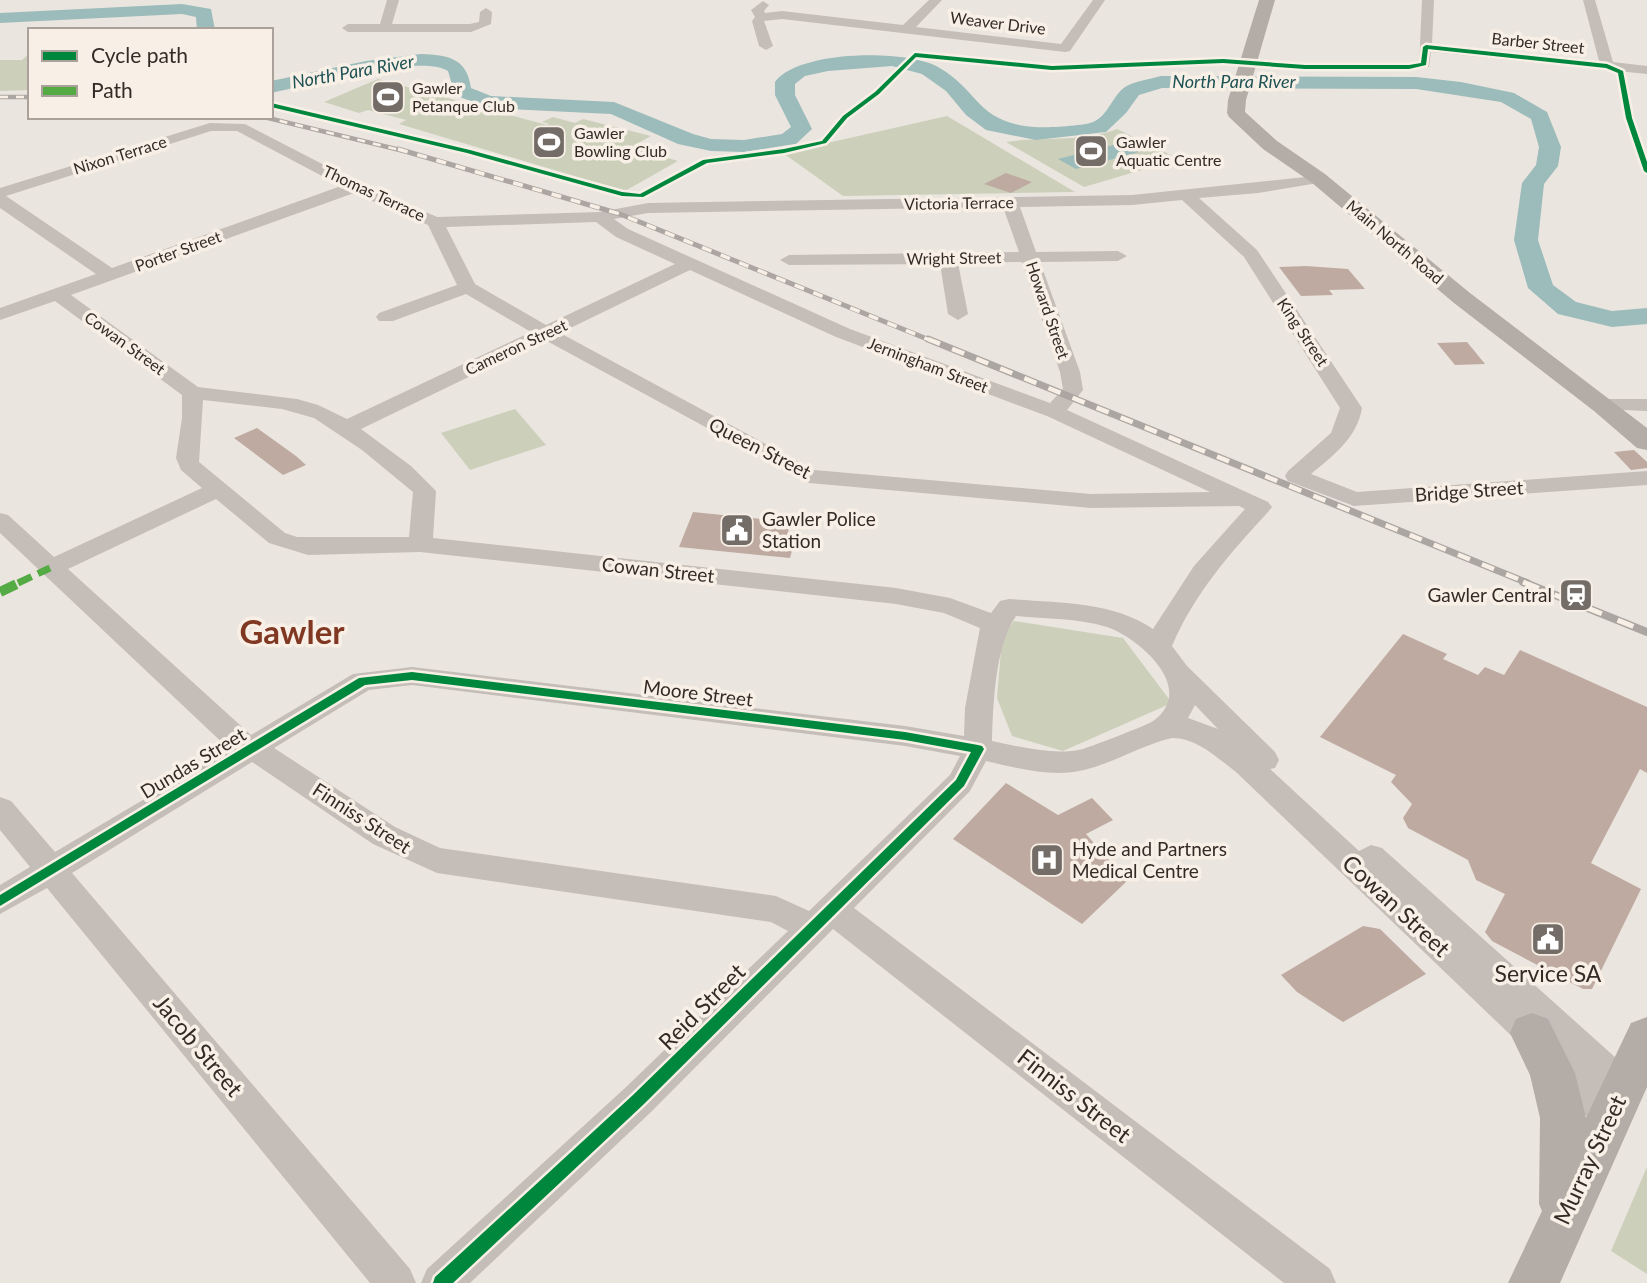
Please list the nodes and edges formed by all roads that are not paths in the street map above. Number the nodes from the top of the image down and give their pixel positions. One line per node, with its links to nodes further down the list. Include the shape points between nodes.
1 (393, 0): 10 (street)
2 (770, 0): 9 (street, via 757,10)
3 (936, 0): 12 (street)
4 (1099, 0): 12 (street, Weaver Drive, via 1065,48)
5 (1267, 0): 19 (main road, Main North Road, via 1236,113 1249,128)
6 (1428, 0): 14 (street)
7 (1589, 0): 16 (street)
8 (486, 12): 10 (street, via 485,24 471,28)
9 (761, 17): 12 (street, Weaver Drive, via 782,15); 13 (street, via 758,21)
10 (386, 27): 11 (street)
11 (348, 28)
12 (906, 30)
13 (766, 46)
14 (1426, 47): 15 (street); 16 (street, Barber Street)
15 (1424, 64)
16 (1606, 66): 17 (street, Barber Street)
17 (1647, 71)
18 (240, 127): 20 (street, Thomas Terrace); 21 (street, Nixon Terrace, via 210,127)
19 (1318, 178): 22 (street, Victoria Terrace); 40 (main road, Main North Road, via 1462,298)
20 (355, 187): 26 (street, Thomas Terrace); 32 (street, Porter Street)
21 (0, 193)
22 (1187, 196): 24 (street, Victoria Terrace); 45 (street, King Street, via 1251,254 1351,408 1344,431)
23 (0, 200): 32 (street)
24 (1010, 202): 25 (street, Victoria Terrace, via 648,208); 29 (street, Howard Street)
25 (600, 217): 26 (street, Thomas Terrace); 31 (street, Jerningham Street, via 622,233)
26 (435, 222): 33 (street)
27 (1118, 256): 29 (street, Wright Street)
28 (948, 258): 29 (street, Wright Street); 30 (street, Wright Street); 36 (street)
29 (1031, 258): 42 (street, Howard Street, via 1073,390)
30 (789, 260)
31 (689, 264): 38 (street, Cameron Street); 42 (street, Jerningham Street, via 843,333)
32 (110, 275): 34 (street, Porter Street)
33 (467, 287): 37 (street); 38 (street, Queen Street)
34 (58, 294): 35 (street, Porter Street); 39 (street, Cowan Street)
35 (1, 313)
36 (958, 314)
37 (386, 317)
38 (545, 333): 43 (street, Cameron Street); 48 (street, Queen Street, via 808,476 1091,501)
39 (192, 393): 43 (street, via 310,409); 47 (street, Cowan Street, via 187,458 189,465)
40 (1603, 405): 41 (street); 44 (main road, Main North Road)
41 (1647, 405)
42 (1054, 412): 48 (street, Jerningham Street)
43 (343, 429): 50 (street, via 425,491)
44 (1647, 442)
45 (1296, 475): 46 (street, Bridge Street, via 1354,499)
46 (1647, 478)
47 (218, 489): 50 (street, Cowan Street, via 277,538 292,544); 51 (street)
48 (1252, 503): 53 (street, via 1168,623)
49 (0, 520): 51 (street, Finniss Street)
50 (420, 544): 52 (street, Cowan Street, via 896,596)
51 (50, 568): 59 (street, Finniss Street, via 235,739)
52 (1002, 616): 53 (street, via 1115,618); 56 (street)
53 (1159, 646): 54 (street)
54 (1178, 672): 57 (street, via 1183,704); 67 (street, Cowan Street)
55 (412, 676): 58 (street, Moore Street); 59 (street, Dundas Street, via 363,681)
56 (979, 708): 58 (street, Moore Street, via 966,732 941,738); 60 (street)
57 (1164, 727): 61 (street, via 1090,758 1051,761); 67 (street, Cowan Street, via 1186,727 1205,734 1245,764)
58 (905, 736): 60 (street, Moore Street)
59 (252, 748): 64 (street, Dundas Street); 66 (street, Finniss Street, via 405,849 438,860)
60 (978, 749): 61 (street); 62 (street, Reid Street)
61 (1022, 757): 62 (street, Reid Street)
62 (960, 783): 66 (street, Reid Street)
63 (0, 809): 64 (street, Jacob Street)
64 (51, 870): 65 (street, Dundas Street); 71 (street, Jacob Street)
65 (0, 901)
66 (822, 919): 72 (street, Reid Street, via 638,1100); 73 (street, Finniss Street)
67 (1553, 1039): 68 (street, via 1620,1053); 69 (street, Cowan Street); 70 (main road, via 1552,1073 1563,1118)
68 (1646, 1040): 69 (main road, Murray Street)
69 (1616, 1102): 70 (main road, Murray Street)
70 (1563, 1216): 74 (main road, Murray Street)
71 (396, 1283)
72 (441, 1283)
73 (1316, 1283)
74 (1534, 1283)

